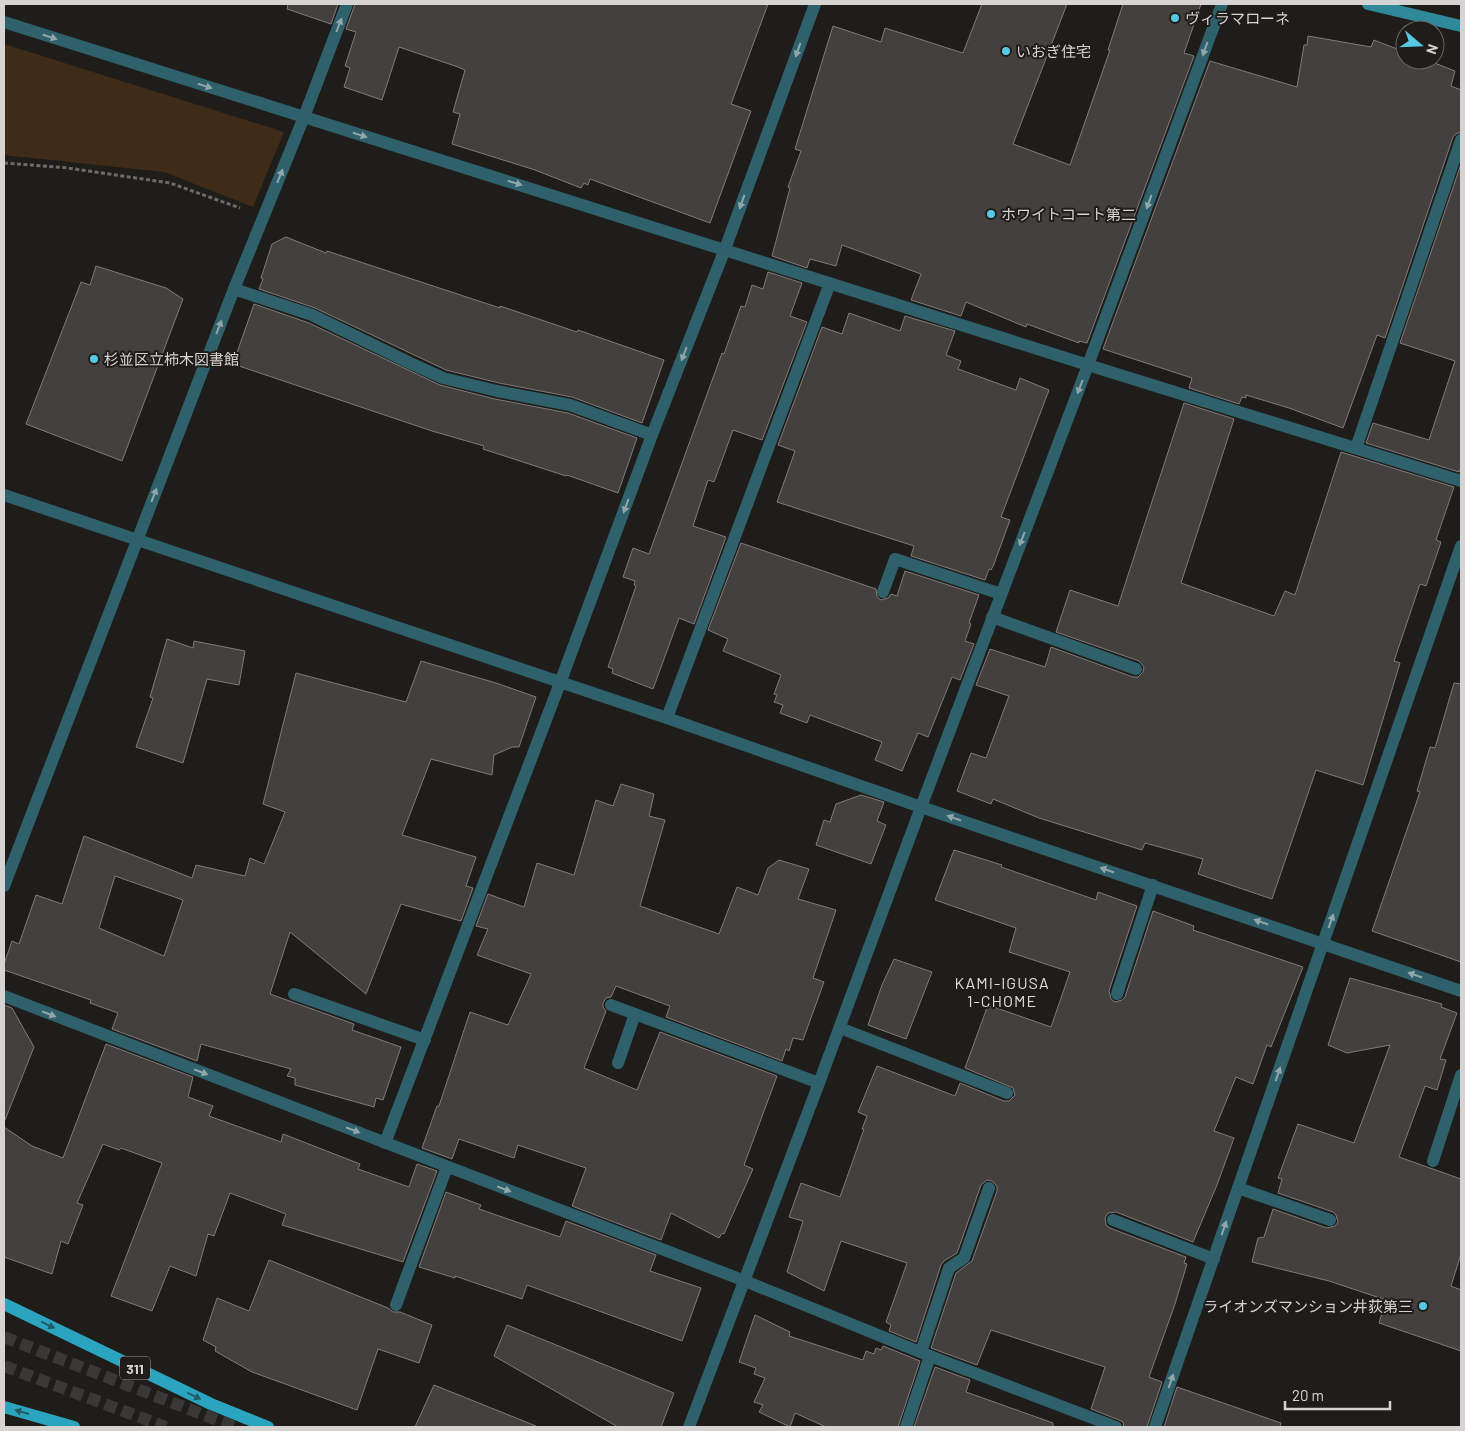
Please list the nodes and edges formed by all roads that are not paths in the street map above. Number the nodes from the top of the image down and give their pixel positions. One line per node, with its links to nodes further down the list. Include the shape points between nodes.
1 (347, 4): 7 (street, one-way to 1)
2 (815, 4): 9 (street, one-way to 9)
3 (1222, 4): 12 (street, one-way to 12)
4 (1368, 4): 6 (street)
5 (4, 22): 7 (street, one-way to 7)
6 (1461, 26)
7 (304, 117): 9 (street, one-way to 9); 11 (street, one-way to 7)
8 (1461, 140): 14 (street)
9 (725, 249): 10 (street); 13 (street, one-way to 13)
10 (830, 283): 12 (street); 24 (street)
11 (234, 289): 13 (street, via 312,315 443,378 496,392 570,405); 17 (street, one-way to 11)
12 (1088, 365): 14 (street); 20 (street, one-way to 20)
13 (652, 435): 23 (street, one-way to 23)
14 (1356, 448): 15 (street)
15 (1461, 480)
16 (4, 495): 17 (street)
17 (136, 540): 23 (street); 27 (street)
18 (1461, 546): 28 (street, one-way to 18)
19 (883, 592): 20 (street, via 895,559)
20 (1002, 594): 21 (street)
21 (992, 617): 22 (street); 25 (street)
22 (1136, 669)
23 (560, 683): 24 (street); 36 (street)
24 (666, 718): 25 (street)
25 (921, 807): 26 (street, one-way to 25); 35 (street)
26 (1153, 885): 28 (street, one-way to 26); 31 (street)
27 (4, 886)
28 (1324, 943): 29 (street, one-way to 28); 45 (street, one-way to 28)
29 (1461, 991)
30 (294, 994): 36 (street)
31 (1117, 994)
32 (4, 996): 41 (street, one-way to 41)
33 (611, 1005): 34 (street)
34 (635, 1014): 37 (street); 39 (street)
35 (840, 1028): 39 (street); 40 (street)
36 (424, 1040): 41 (street)
37 (618, 1063)
38 (1461, 1075): 42 (street)
39 (820, 1083): 49 (street)
40 (1007, 1093)
41 (385, 1143): 43 (street)
42 (1433, 1161)
43 (447, 1167): 49 (street, one-way to 49); 51 (street)
44 (989, 1188): 52 (street, via 964,1258 950,1268)
45 (1238, 1188): 47 (street); 48 (street, one-way to 45)
46 (1113, 1220): 48 (street)
47 (1330, 1220)
48 (1214, 1259): 59 (street, one-way to 48)
49 (744, 1281): 52 (street); 56 (street)
50 (4, 1304): 55 (main road, 311, one-way to 55, via 211,1404)
51 (396, 1304)
52 (926, 1354): 57 (street); 58 (street)
53 (4, 1407): 54 (main road, one-way to 53)
54 (74, 1427)
55 (268, 1427)
56 (689, 1427)
57 (906, 1427)
58 (1116, 1427)
59 (1154, 1427)

